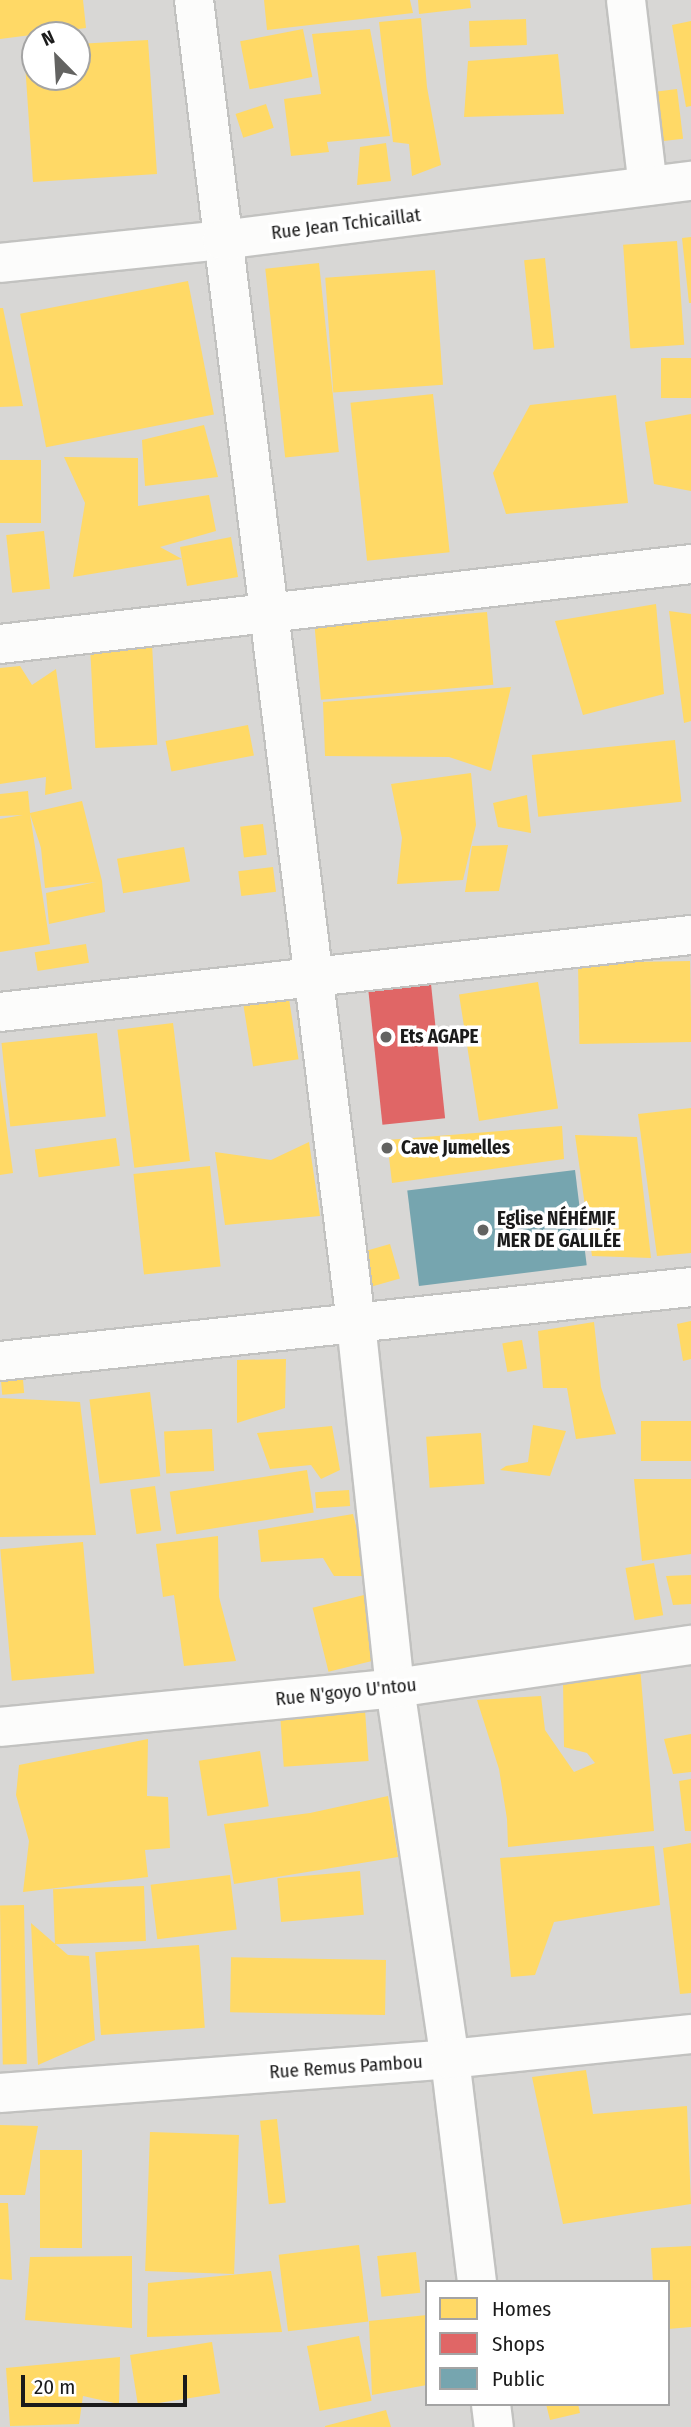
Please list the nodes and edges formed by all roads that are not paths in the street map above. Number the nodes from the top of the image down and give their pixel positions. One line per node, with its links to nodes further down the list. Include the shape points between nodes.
1 (194, 0): 5 (street)
2 (625, 0): 4 (street)
3 (691, 181): 4 (street, Rue Jean Tchicaillat)
4 (648, 186): 5 (street, Rue Jean Tchicaillat)
5 (222, 240): 6 (street, Rue Jean Tchicaillat); 8 (street)
6 (0, 263)
7 (691, 564): 8 (street)
8 (269, 611): 9 (street); 11 (street)
9 (0, 644)
10 (691, 935): 11 (street)
11 (313, 978): 12 (street); 14 (street)
12 (0, 1012)
13 (691, 1287): 14 (street)
14 (356, 1323): 15 (street); 17 (street)
15 (0, 1361)
16 (691, 1645): 17 (street, Rue N'goyo U'ntou)
17 (396, 1688): 18 (street, Rue N'goyo U'ntou); 20 (street)
18 (0, 1727)
19 (691, 2034): 20 (street, Rue Remus Pambou)
20 (450, 2059): 21 (street, Rue Remus Pambou); 22 (street)
21 (0, 2093)
22 (477, 2280)
23 (491, 2406): 24 (street)
24 (494, 2427)

